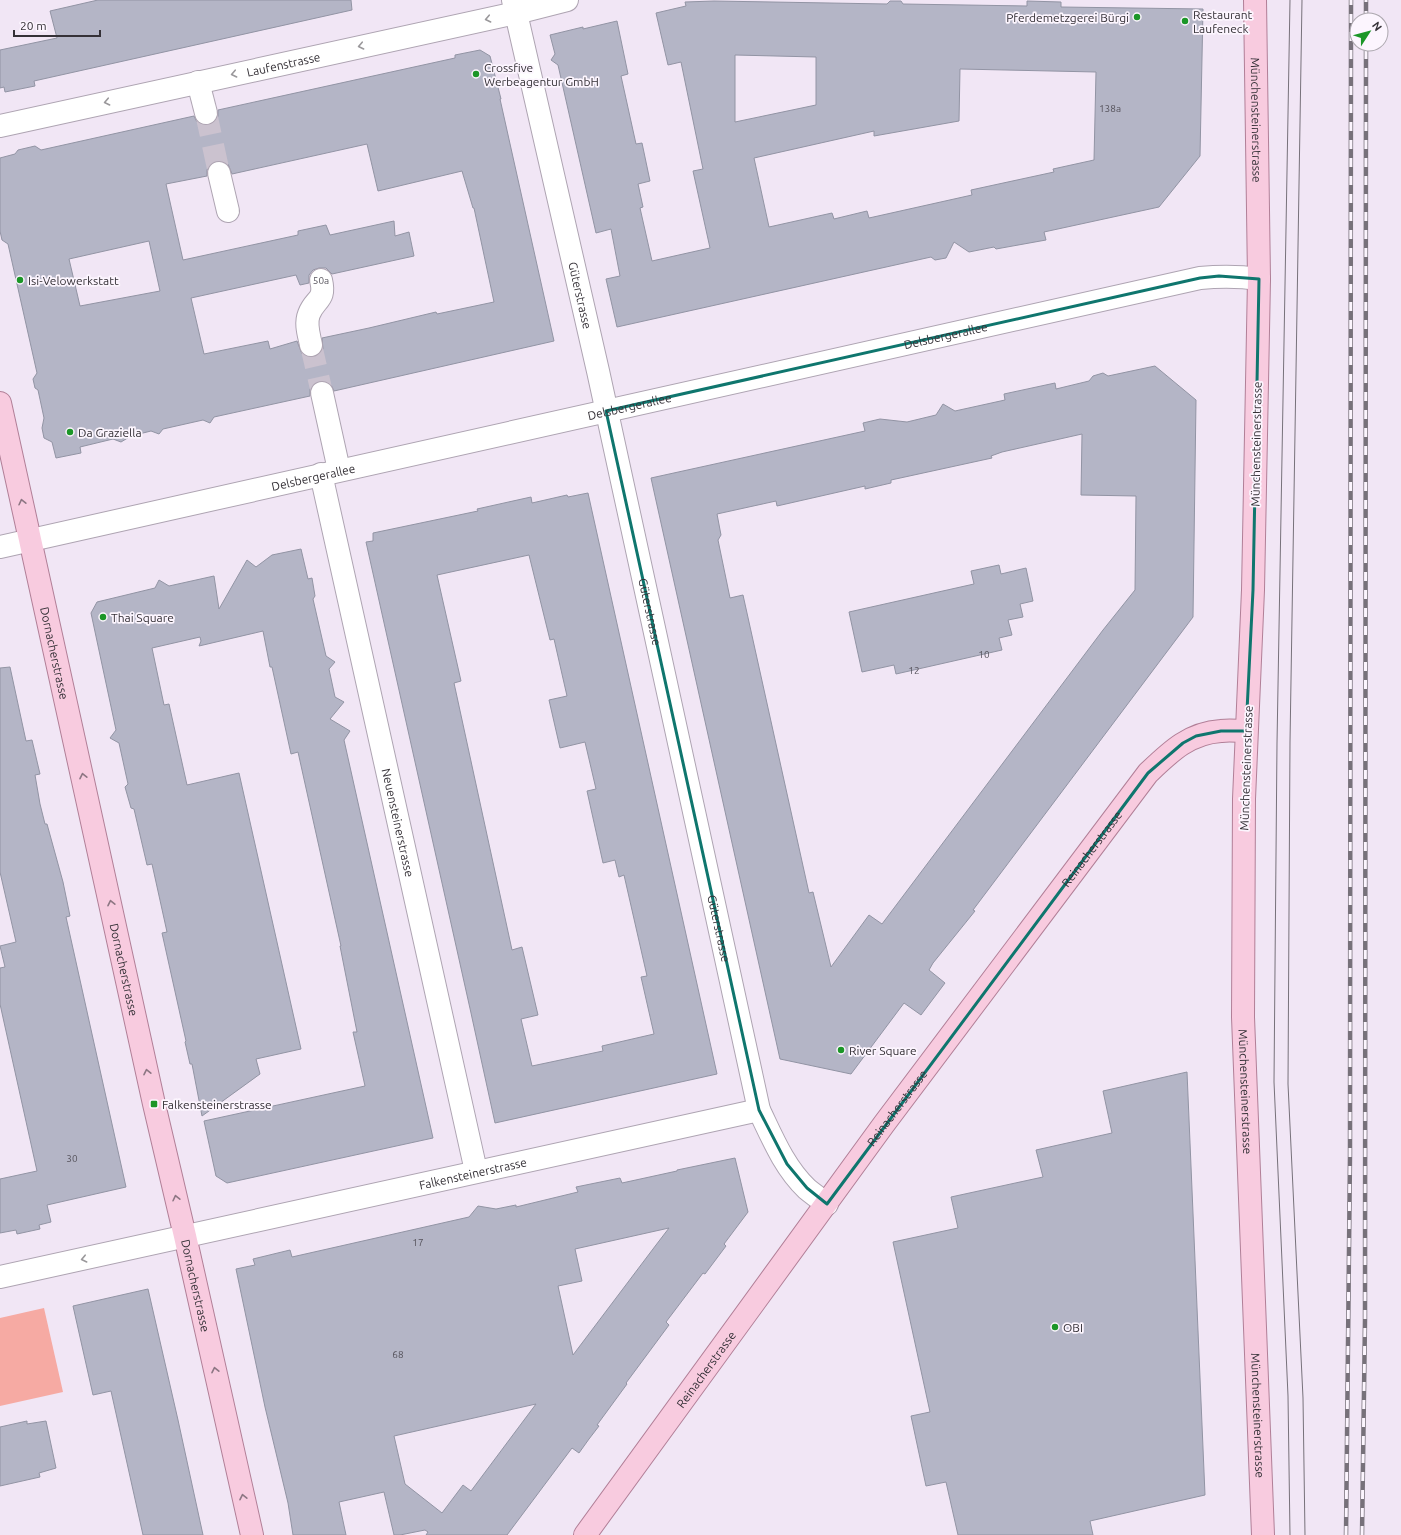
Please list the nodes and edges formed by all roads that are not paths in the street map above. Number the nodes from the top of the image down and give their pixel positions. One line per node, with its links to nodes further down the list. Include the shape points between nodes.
1 (567, 0): 3 (street, Laufenstrasse)
2 (1256, 0): 9 (main road, Münchensteinerstrasse)
3 (514, 6): 4 (street, Laufenstrasse, one-way to 4); 14 (street, Güterstrasse)
4 (198, 82): 5 (street); 6 (street, Laufenstrasse, one-way to 6)
5 (206, 113)
6 (0, 126)
7 (219, 173): 8 (street)
8 (228, 211)
9 (1259, 279): 14 (street, Delsbergerallee, via 1239,276 1200,278); 18 (main road, Münchensteinerstrasse, via 1253,590)
10 (321, 280): 11 (street, via 322,295 309,314 307,325)
11 (312, 345)
12 (322, 393): 15 (street, Neuensteinerstrasse)
13 (0, 403): 16 (main road, Dornacherstrasse, one-way to 13)
14 (606, 411): 15 (street, Delsbergerallee); 19 (street, Güterstrasse)
15 (330, 472): 16 (street, Delsbergerallee); 20 (street, Neuensteinerstrasse)
16 (31, 540): 17 (street, Delsbergerallee); 22 (main road, Dornacherstrasse, one-way to 16)
17 (0, 547)
18 (1246, 731): 21 (main road, Reinacherstrasse, via 1221,730 1196,736 1182,743 1148,773 884,1124); 26 (main road, Münchensteinerstrasse, via 1242,1017)
19 (759, 1110): 20 (street, Falkensteinerstrasse); 21 (street, Güterstrasse, via 787,1164 807,1188)
20 (476, 1171): 22 (street, Falkensteinerstrasse)
21 (827, 1204): 25 (main road, Reinacherstrasse)
22 (185, 1236): 23 (street, Falkensteinerstrasse, one-way to 23); 24 (main road, Dornacherstrasse, one-way to 22)
23 (0, 1277)
24 (252, 1535)
25 (584, 1535)
26 (1263, 1535)

